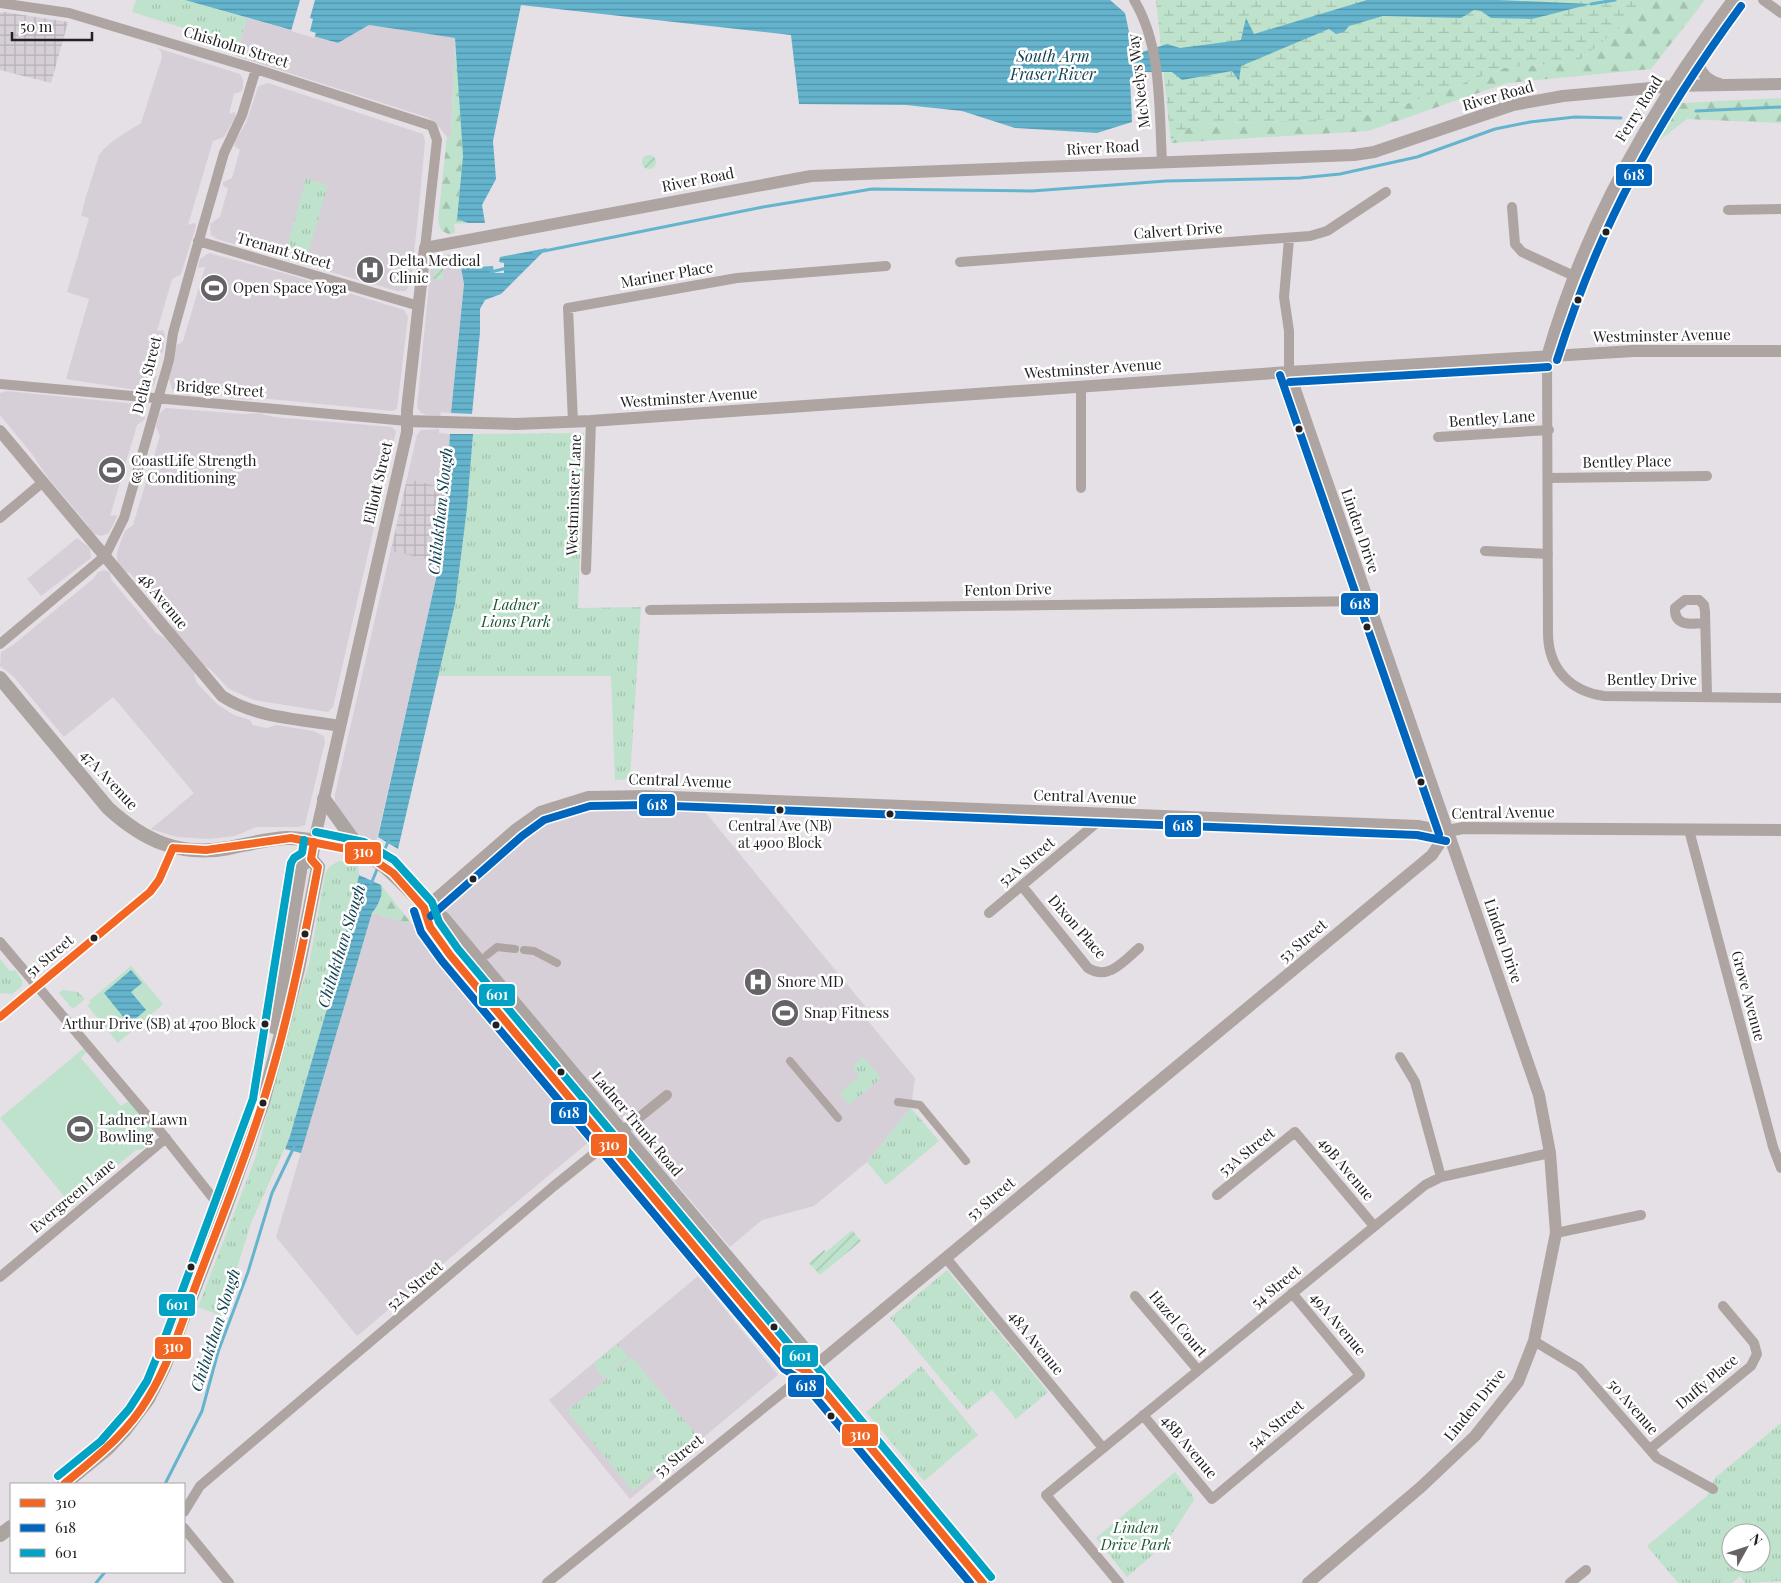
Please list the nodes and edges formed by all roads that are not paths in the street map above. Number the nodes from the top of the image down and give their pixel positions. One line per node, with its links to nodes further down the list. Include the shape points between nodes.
1 (1134, 0): 12 (street, McNeelys Way, via 1147,25 1156,80)
2 (1733, 0): 6 (street, Ferry Road)
3 (1763, 0): 5 (street)
4 (0, 4): 7 (street, Chisholm Street, via 69,13)
5 (1781, 13)
6 (1704, 38): 9 (street, via 1697,59 1699,69 1707,79); 10 (street, Ferry Road)
7 (256, 69): 11 (street, Chisholm Street); 18 (street, Delta Street, via 242,115 224,153)
8 (1781, 84): 9 (street, River Road)
9 (1722, 85): 10 (street, River Road)
10 (1673, 86): 12 (street, River Road, via 1563,96 1513,105 1374,152 1332,157); 22 (street, Ferry Road, via 1657,108 1605,203)
11 (432, 126): 19 (street, Elliott Street, via 437,140)
12 (1162, 162): 19 (street, River Road, via 811,176)
13 (1386, 192): 17 (street, Calvert Drive, via 1327,231)
14 (1512, 207): 22 (street, via 1515,244 1522,252)
15 (1781, 209): 16 (street)
16 (1728, 210)
17 (1289, 239): 20 (street, Calvert Drive); 26 (street, Linden Drive, via 1284,297 1289,331)
18 (198, 241): 23 (street, Trenant Street); 29 (street, Delta Street)
19 (425, 248): 23 (street, Elliott Street)
20 (960, 262)
21 (886, 266): 32 (street, Mariner Place, via 737,278 568,308)
22 (1574, 276): 25 (street, Ferry Road)
23 (419, 306): 30 (street, Elliott Street)
24 (1781, 351): 25 (street, Westminster Avenue, via 1654,350)
25 (1547, 357): 26 (street, Westminster Avenue); 33 (street, Bentley Drive)
26 (1289, 372): 28 (street, Westminster Avenue); 45 (street, Linden Drive)
27 (0, 384): 29 (street, Bridge Street)
28 (1081, 386): 31 (street, Westminster Avenue); 39 (street)
29 (158, 398): 30 (street, Bridge Street); 43 (street, Delta Street, via 124,518)
30 (407, 421): 32 (street, Westminster Avenue, via 479,424); 52 (street, Elliott Street)
31 (591, 421): 32 (street, Westminster Avenue); 44 (street, Westminster Lane)
32 (573, 422)
33 (1549, 430): 35 (street, Bentley Lane); 37 (street, Bentley Drive)
34 (0, 431): 38 (street, 48 Avenue)
35 (1438, 437)
36 (1707, 476): 37 (street, Bentley Place)
37 (1549, 478): 42 (street, Bentley Drive)
38 (43, 482): 40 (street); 43 (street, 48 Avenue)
39 (1081, 488)
40 (0, 518)
41 (1485, 551): 42 (street)
42 (1548, 554): 50 (street, Bentley Drive, via 1550,650 1557,669 1568,682 1604,696)
43 (105, 556): 48 (street, Delta Street); 52 (street, 48 Avenue, via 222,696 252,711)
44 (586, 570)
45 (1367, 600): 46 (street, Fenton Drive); 57 (street, Linden Drive)
46 (650, 610)
47 (1705, 623): 50 (street)
48 (0, 644)
49 (0, 678): 59 (main road, 47A Avenue, via 108,808 143,834)
50 (1706, 695): 51 (street, Bentley Drive)
51 (1781, 698)
52 (340, 726): 53 (street, Elliott Street)
53 (324, 799): 58 (street, Elliott Street); 60 (main road)
54 (1106, 814): 57 (street, Central Avenue, via 1418,825); 61 (street, 52A Street); 62 (street, Central Avenue, via 646,795 588,796 540,811)
55 (1689, 830): 56 (street, Central Avenue); 57 (street, Central Avenue, via 1463,828); 83 (street, Grove Avenue)
56 (1781, 830)
57 (1448, 831): 81 (street, Linden Drive, via 1539,1094); 90 (street, 53 Street, via 1432,855)
58 (314, 842): 59 (main road, 47A Avenue, via 286,838 206,850); 60 (main road, Ladner Trunk Road); 86 (main road, via 311,859 300,865 263,1102)
59 (173, 848): 70 (street, 51 Street, via 150,892)
60 (362, 852): 62 (main road, Ladner Trunk Road, via 388,868)
61 (1022, 886): 63 (street, 52A Street); 65 (street, Dixon Place, via 1088,968 1095,972 1114,969)
62 (424, 908): 77 (main road, Ladner Trunk Road, via 442,918 464,942); 80 (main road, Ladner Trunk Road, via 430,927 450,955)
63 (989, 913)
64 (0, 942): 70 (street)
65 (1139, 948)
66 (515, 949): 68 (street, via 497,947)
67 (524, 950): 69 (street, via 534,951)
68 (487, 955)
69 (557, 963)
70 (38, 985): 71 (street, 51 Street); 79 (street)
71 (0, 1017)
72 (1400, 1057): 84 (street, via 1416,1082)
73 (790, 1061): 76 (street)
74 (667, 1095): 77 (street, 52A Street)
75 (898, 1102): 82 (street, via 920,1105)
76 (838, 1118)
77 (622, 1132): 80 (street, 52A Street); 97 (main road, Ladner Trunk Road, via 806,1351)
78 (1295, 1132): 85 (street, 53A Street); 88 (street, 49B Avenue)
79 (166, 1138): 86 (street); 91 (street, Evergreen Lane)
80 (609, 1144): 97 (main road, Ladner Trunk Road, via 792,1363); 105 (street, 52A Street, via 554,1186 200,1486)
81 (1550, 1153): 84 (street, 54 Street); 89 (street, Linden Drive)
82 (966, 1161)
83 (1781, 1168)
84 (1441, 1177): 88 (street, 54 Street, via 1425,1184)
85 (1218, 1194)
86 (224, 1212): 102 (main road, via 153,1392 113,1443)
87 (1641, 1215): 89 (street)
88 (1374, 1226): 92 (street, 54 Street)
89 (1556, 1233): 95 (street, Linden Drive)
90 (946, 1258): 97 (street, 53 Street); 100 (street, 48A Avenue)
91 (0, 1277)
92 (1292, 1293): 96 (street, 54 Street); 98 (street, 49A Avenue)
93 (1135, 1296): 96 (street, Hazel Court)
94 (1723, 1306): 101 (street, Duffy Place, via 1754,1343 1757,1354 1751,1366)
95 (1534, 1341): 101 (street, 50 Avenue, via 1579,1368); 112 (street, Linden Drive, via 1518,1382 1475,1436 1421,1487)
96 (1198, 1370): 99 (street, 54 Street)
97 (808, 1372): 109 (street, 53 Street); 110 (main road, Ladner Trunk Road)
98 (1360, 1375): 104 (street, 54A Street)
99 (1143, 1415): 100 (street, 54 Street); 104 (street, 48B Avenue)
100 (1103, 1448): 111 (street, 54 Street, via 1046,1495)
101 (1650, 1450): 103 (street, 50 Avenue, via 1657,1458)
102 (65, 1483)
103 (1713, 1490)
104 (1212, 1498)
105 (185, 1508)
106 (185, 1529): 108 (street)
107 (1586, 1570): 113 (street)
108 (229, 1583)
109 (547, 1583)
110 (983, 1583)
111 (1119, 1583)
112 (1308, 1583)
113 (1570, 1583)

